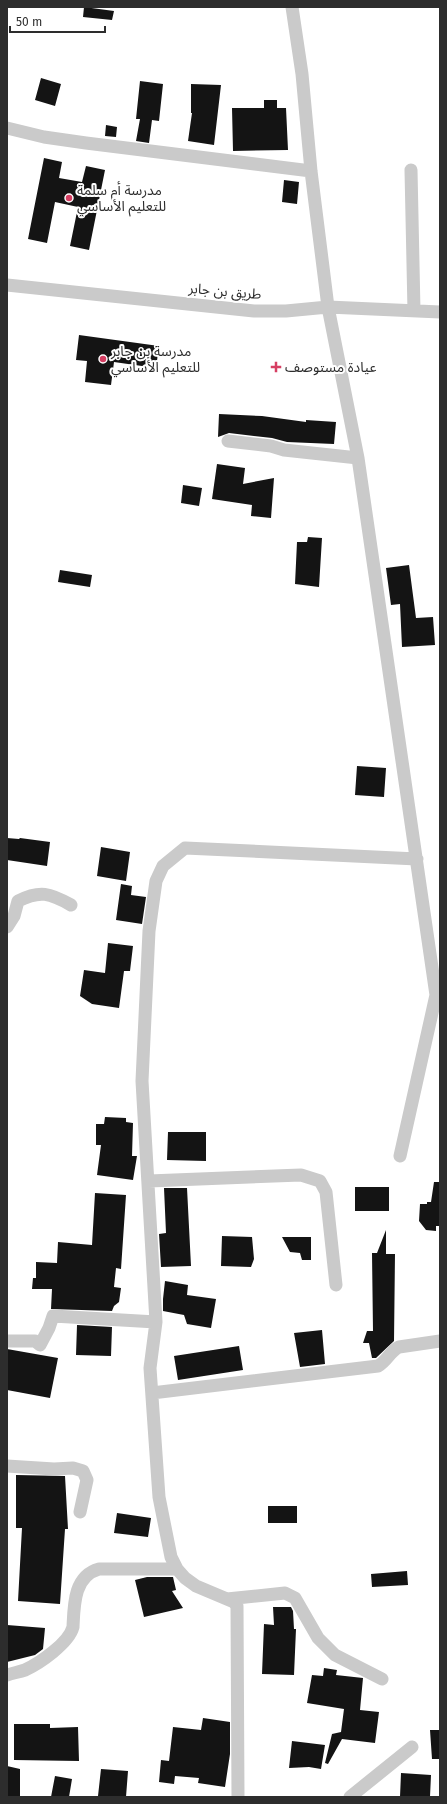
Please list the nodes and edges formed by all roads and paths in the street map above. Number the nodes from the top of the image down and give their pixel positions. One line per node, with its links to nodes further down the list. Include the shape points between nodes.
1 (292, 7): 4 (street, via 302,74)
2 (7, 128): 4 (street, via 86,143)
3 (411, 170): 7 (street)
4 (311, 171): 6 (street)
5 (7, 285): 6 (street, طريق بن جابر, via 254,311)
6 (328, 307): 7 (street, طريق بن جابر); 10 (street)
7 (414, 311): 8 (street, طريق بن جابر)
8 (440, 312)
9 (228, 440): 10 (street, via 284,450)
10 (358, 458): 11 (street)
11 (417, 859): 14 (street); 16 (street, via 185,848 163,866 156,881 149,931 142,1074)
12 (71, 905): 13 (street, via 42,893 31,895 18,901 14,916)
13 (7, 927)
14 (438, 997): 15 (street)
15 (400, 1156)
16 (149, 1181): 17 (street, via 301,1175 320,1181 326,1192); 18 (street)
17 (336, 1285)
18 (156, 1322): 19 (street, via 53,1316 40,1345 35,1341); 21 (street, via 150,1368)
19 (7, 1341)
20 (440, 1341): 21 (street, via 394,1349 378,1366)
21 (152, 1393): 24 (street, via 159,1496 168,1545)
22 (7, 1466): 23 (street, via 73,1468 83,1471 87,1480)
23 (80, 1512)
24 (176, 1569): 25 (street, via 196,1586); 26 (street, via 90,1571 78,1587 73,1627 68,1637 38,1663)
25 (227, 1599): 27 (street, via 285,1593 291,1595 318,1638 334,1655); 29 (street, via 234,1602 238,1613)
26 (7, 1675)
27 (382, 1679)
28 (412, 1747): 30 (street)
29 (238, 1797)
30 (350, 1797)

